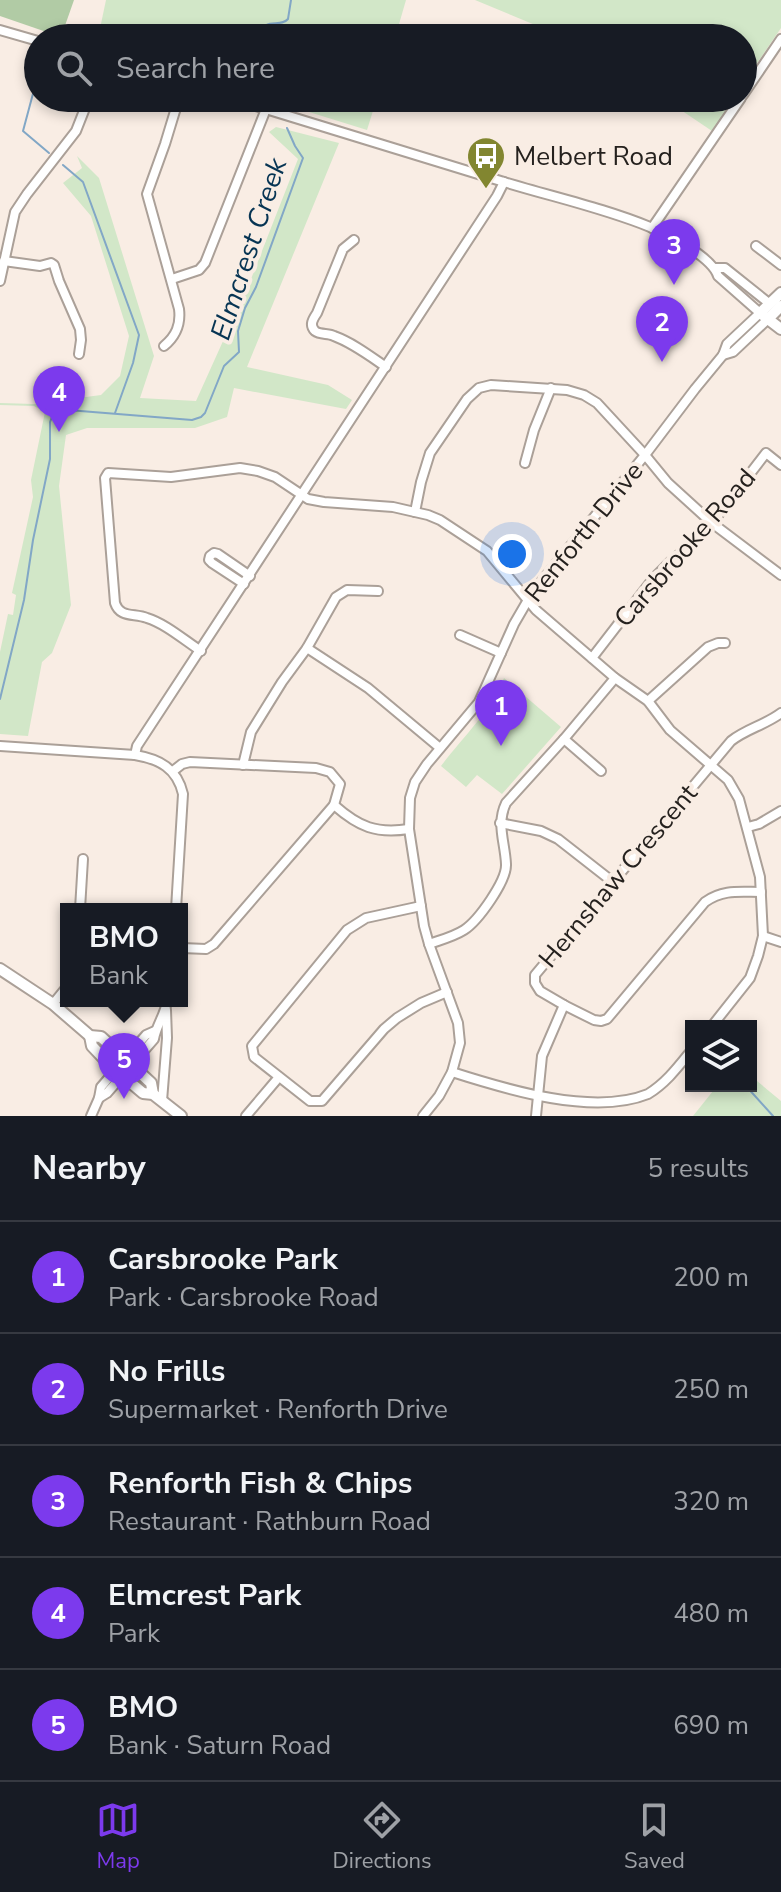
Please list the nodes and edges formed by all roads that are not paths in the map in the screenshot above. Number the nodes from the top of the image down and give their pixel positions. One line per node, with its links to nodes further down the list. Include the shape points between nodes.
1 (0, 30): 2 (street)
2 (24, 37)
3 (781, 39): 4 (street)
4 (757, 74)
5 (83, 112): 14 (street, via 76,131 15,212)
6 (175, 112): 17 (street, via 147,194)
7 (265, 112): 17 (street, via 205,263)
8 (276, 112): 10 (street)
9 (731, 112): 11 (street)
10 (504, 182): 11 (street); 25 (street)
11 (652, 228): 16 (street)
12 (354, 240): 25 (street, via 343,249 312,328)
13 (756, 246): 15 (street)
14 (4, 261): 18 (street); 24 (street, via 54,265 80,329)
15 (781, 265)
16 (715, 268): 20 (street, via 725,268); 21 (street)
17 (172, 279): 23 (street, via 180,324)
18 (0, 281)
19 (781, 293): 20 (main road, Renforth Drive)
20 (777, 308): 21 (main road, Renforth Drive)
21 (764, 316): 22 (main road); 27 (street, Renforth Drive, via 733,352 723,355)
22 (781, 329)
23 (164, 346)
24 (79, 354)
25 (386, 367): 30 (street)
26 (551, 388): 27 (street, via 597,403); 28 (street); 31 (street, via 479,388 430,453)
27 (645, 455): 32 (street); 35 (street, Renforth Drive)
28 (525, 463)
29 (781, 465): 32 (street, Carsbrooke Road, via 766,453)
30 (303, 495): 31 (street); 39 (street); 39 (street, via 275,477 240,468 171,477 106,475 117,609 153,620)
31 (415, 512): 35 (street, via 440,520 487,551)
32 (712, 523): 33 (street); 41 (street, Carsbrooke Road, via 662,569)
33 (781, 575)
34 (378, 591): 38 (street, via 340,593)
35 (527, 602): 40 (street, Renforth Drive); 41 (street)
36 (460, 635): 40 (street)
37 (725, 643): 43 (street, via 708,647)
38 (307, 648): 47 (street, via 368,688); 49 (street, via 251,732)
39 (201, 651): 48 (street)
40 (501, 653): 47 (street, Renforth Drive, via 479,702)
41 (592, 658): 42 (street)
42 (615, 678): 43 (street); 45 (street)
43 (648, 701): 50 (street, via 670,730)
44 (781, 713): 50 (street, Hernshaw Crescent, via 736,737)
45 (564, 739): 52 (street); 55 (street, via 506,803)
46 (0, 746): 48 (street)
47 (440, 748): 57 (street, Renforth Drive, via 412,789)
48 (135, 755): 51 (street)
49 (243, 765): 51 (street, via 190,762); 53 (street, via 330,772 340,784)
50 (711, 765): 56 (street, via 736,792); 59 (street, Hernshaw Crescent)
51 (173, 771): 62 (street, via 183,794)
52 (601, 771)
53 (334, 805): 57 (street, via 374,830); 67 (street, via 214,944)
54 (781, 811): 56 (street)
55 (500, 823): 59 (street, via 558,839); 66 (street, via 506,872 496,893 466,929)
56 (748, 827): 60 (street)
57 (409, 829): 63 (street, Renforth Drive)
58 (83, 859): 61 (street)
59 (613, 882): 72 (street, Hernshaw Crescent, via 535,975 540,991)
60 (761, 892): 64 (street); 72 (street, Hernshaw Crescent, via 726,892 709,899 607,1019 594,1020)
61 (80, 903)
62 (176, 903)
63 (421, 906): 66 (street, Renforth Drive); 83 (street, via 366,918 347,930 252,1046 254,1057)
64 (763, 936): 65 (street); 75 (street, via 750,978)
65 (781, 942)
66 (429, 944): 69 (street, Renforth Drive)
67 (188, 948)
68 (0, 969): 71 (main road)
69 (447, 992): 81 (street, Renforth Drive, via 460,1034); 83 (street, via 384,1029 322,1101 310,1101)
70 (60, 995): 71 (street)
71 (53, 1004): 77 (main road)
72 (564, 1005): 85 (street, via 542,1056)
73 (166, 1007): 76 (street)
74 (166, 1007): 78 (street)
75 (717, 1020)
76 (155, 1030): 78 (street); 80 (street)
77 (90, 1036): 80 (main road, via 101,1037); 82 (main road, via 92,1046)
78 (167, 1038): 84 (street)
79 (685, 1059): 85 (street, via 655,1089 616,1109)
80 (128, 1063): 82 (street); 84 (main road, via 151,1083)
81 (452, 1072): 85 (street); 89 (street, Renforth Drive)
82 (119, 1073): 84 (main road, via 143,1093); 86 (street, via 101,1087)
83 (279, 1077): 88 (street)
84 (158, 1097): 87 (main road)
85 (538, 1099): 90 (street)
86 (91, 1116)
87 (181, 1116)
88 (246, 1116)
89 (423, 1116)
90 (536, 1116)

